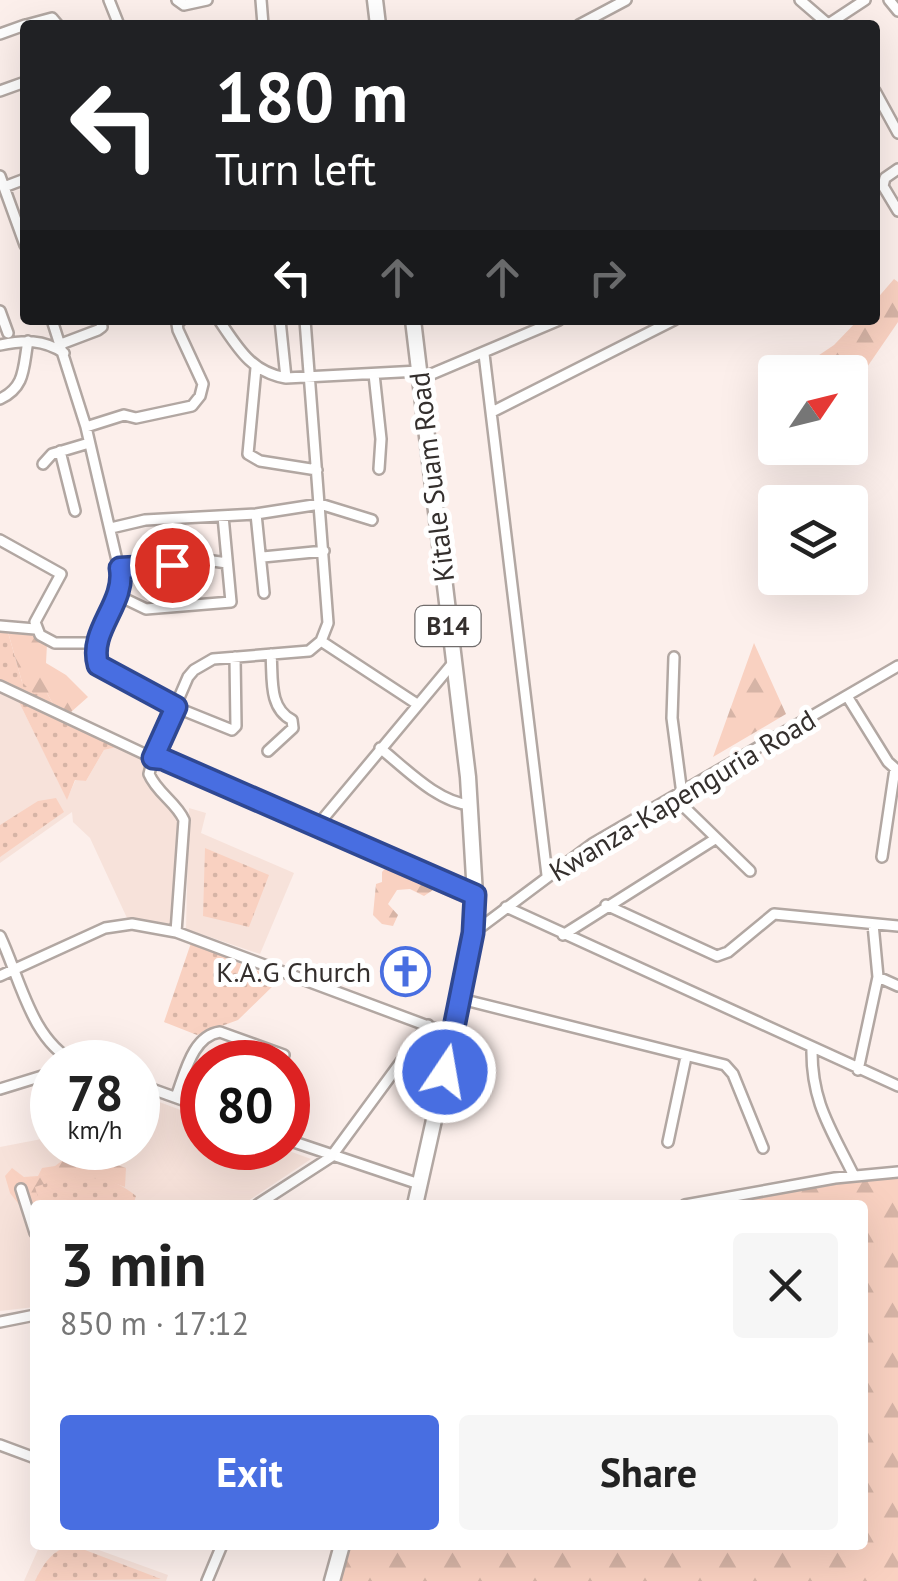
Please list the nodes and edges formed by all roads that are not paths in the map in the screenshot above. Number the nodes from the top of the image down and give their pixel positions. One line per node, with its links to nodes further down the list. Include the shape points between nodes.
1 (177, 0): 2 (street, via 184,6)
2 (207, 0)
3 (626, 0): 8 (street)
4 (800, 0): 9 (street)
5 (865, 0): 10 (street)
6 (889, 0): 7 (street)
7 (898, 11)
8 (588, 20)
9 (822, 20)
10 (835, 20)
11 (880, 101): 12 (street)
12 (898, 133)
13 (898, 169): 17 (street, via 883,186)
14 (0, 176): 16 (street)
15 (20, 181): 16 (street)
16 (4, 187): 18 (street)
17 (898, 211)
18 (20, 231)
19 (0, 310): 30 (street)
20 (54, 325): 34 (street)
21 (101, 325): 34 (street)
22 (177, 325): 43 (street, via 204,384 192,406)
23 (223, 325): 31 (street)
24 (232, 325): 31 (street)
25 (281, 325): 40 (street)
26 (305, 325): 39 (street)
27 (415, 325): 38 (highway, Kitale Suam Road / B14)
28 (548, 325): 35 (street)
29 (664, 325): 42 (street)
30 (8, 333)
31 (229, 335): 36 (street)
32 (28, 341): 33 (street); 34 (street); 41 (street, via 16,391)
33 (0, 345)
34 (63, 349): 43 (street)
35 (484, 354): 38 (street); 42 (street)
36 (256, 368): 40 (street); 48 (street, via 248,454)
37 (374, 374): 38 (street); 39 (street); 47 (street)
38 (419, 375): 69 (highway, Kitale Suam Road / B14)
39 (307, 377): 40 (street); 48 (street)
40 (286, 378)
41 (0, 399)
42 (492, 412): 85 (street)
43 (86, 427): 44 (street)
44 (89, 443): 45 (street); 54 (street)
45 (60, 451): 46 (street); 50 (street)
46 (43, 464)
47 (378, 469)
48 (316, 470): 49 (street)
49 (320, 504): 51 (street); 53 (street); 56 (street)
50 (75, 511)
51 (256, 514): 52 (street); 57 (street)
52 (223, 516): 54 (street); 58 (street)
53 (372, 520)
54 (111, 528): 59 (street)
55 (0, 540): 63 (street, via 60,574)
56 (324, 551): 57 (street); 64 (street, via 329,618)
57 (263, 557): 60 (street)
58 (227, 563): 59 (street); 61 (street, via 226,604 146,609)
59 (120, 568): 61 (street)
60 (264, 592)
61 (119, 596): 65 (street)
62 (0, 626): 63 (street)
63 (35, 629): 65 (street, via 54,643)
64 (322, 642): 66 (street, via 308,651); 73 (street)
65 (96, 643): 74 (street, via 102,669)
66 (271, 654): 67 (street); 76 (street, via 275,704 292,728)
67 (235, 657): 74 (street, via 194,670); 74 (street, via 234,729)
68 (674, 657): 79 (street)
69 (454, 661): 73 (street); 80 (highway, Kitale Suam Road / B14)
70 (898, 666): 72 (street, Kwanza-Kapenguria Road)
71 (0, 686): 77 (street)
72 (847, 696): 78 (street); 79 (street, Kwanza-Kapenguria Road)
73 (416, 704): 75 (street)
74 (176, 707): 77 (street)
75 (380, 748): 80 (street, via 428,786); 81 (street)
76 (268, 751)
77 (153, 758): 81 (street); 91 (street, via 153,784 184,820)
78 (897, 770): 83 (street)
79 (678, 796): 82 (street); 85 (street, Kwanza-Kapenguria Road)
80 (471, 805): 86 (highway, Kitale Suam Road / B14)
81 (317, 826): 86 (street)
82 (715, 838): 84 (street); 87 (street)
83 (882, 857)
84 (750, 871)
85 (547, 875): 88 (street, Kwanza-Kapenguria Road)
86 (475, 895): 92 (highway, Kitale Suam Road / B14)
87 (606, 905): 89 (street, via 716,956 774,914); 93 (street)
88 (506, 907): 92 (street, Kwanza-Kapenguria Road); 93 (street)
89 (873, 924): 90 (street); 97 (street)
90 (898, 926)
91 (176, 932): 95 (street, via 132,924 105,928); 100 (street)
92 (473, 933): 99 (highway, B14)
93 (563, 935): 105 (street)
94 (0, 936): 95 (street)
95 (16, 970): 96 (street); 102 (street)
96 (0, 976)
97 (878, 977): 98 (street); 107 (street)
98 (898, 986)
99 (461, 999): 101 (highway, B14); 106 (street)
100 (428, 1025): 101 (street); 118 (street)
101 (452, 1036): 121 (highway, B14)
102 (48, 1040)
103 (204, 1040): 104 (street, via 220,1032)
104 (242, 1040)
105 (812, 1048): 107 (street); 120 (street, via 816,1095)
106 (686, 1057): 115 (street); 116 (street, via 730,1068)
107 (858, 1070): 109 (street)
108 (30, 1079): 111 (street)
109 (898, 1086)
110 (180, 1087): 113 (street)
111 (0, 1088)
112 (160, 1092): 113 (street)
113 (176, 1097): 114 (street)
114 (180, 1099)
115 (668, 1142)
116 (763, 1148)
117 (310, 1149): 118 (street)
118 (331, 1157): 121 (street); 123 (street)
119 (898, 1172): 120 (street)
120 (854, 1176): 125 (street)
121 (419, 1184): 124 (highway, B14)
122 (22, 1189): 126 (street)
123 (265, 1200)
124 (416, 1200)
125 (714, 1200)
126 (30, 1216)
127 (30, 1316): 128 (street)
128 (0, 1324)
129 (0, 1445): 130 (street)
130 (30, 1456)
131 (220, 1550): 133 (street)
132 (341, 1550): 134 (highway)
133 (207, 1581)
134 (332, 1581)

